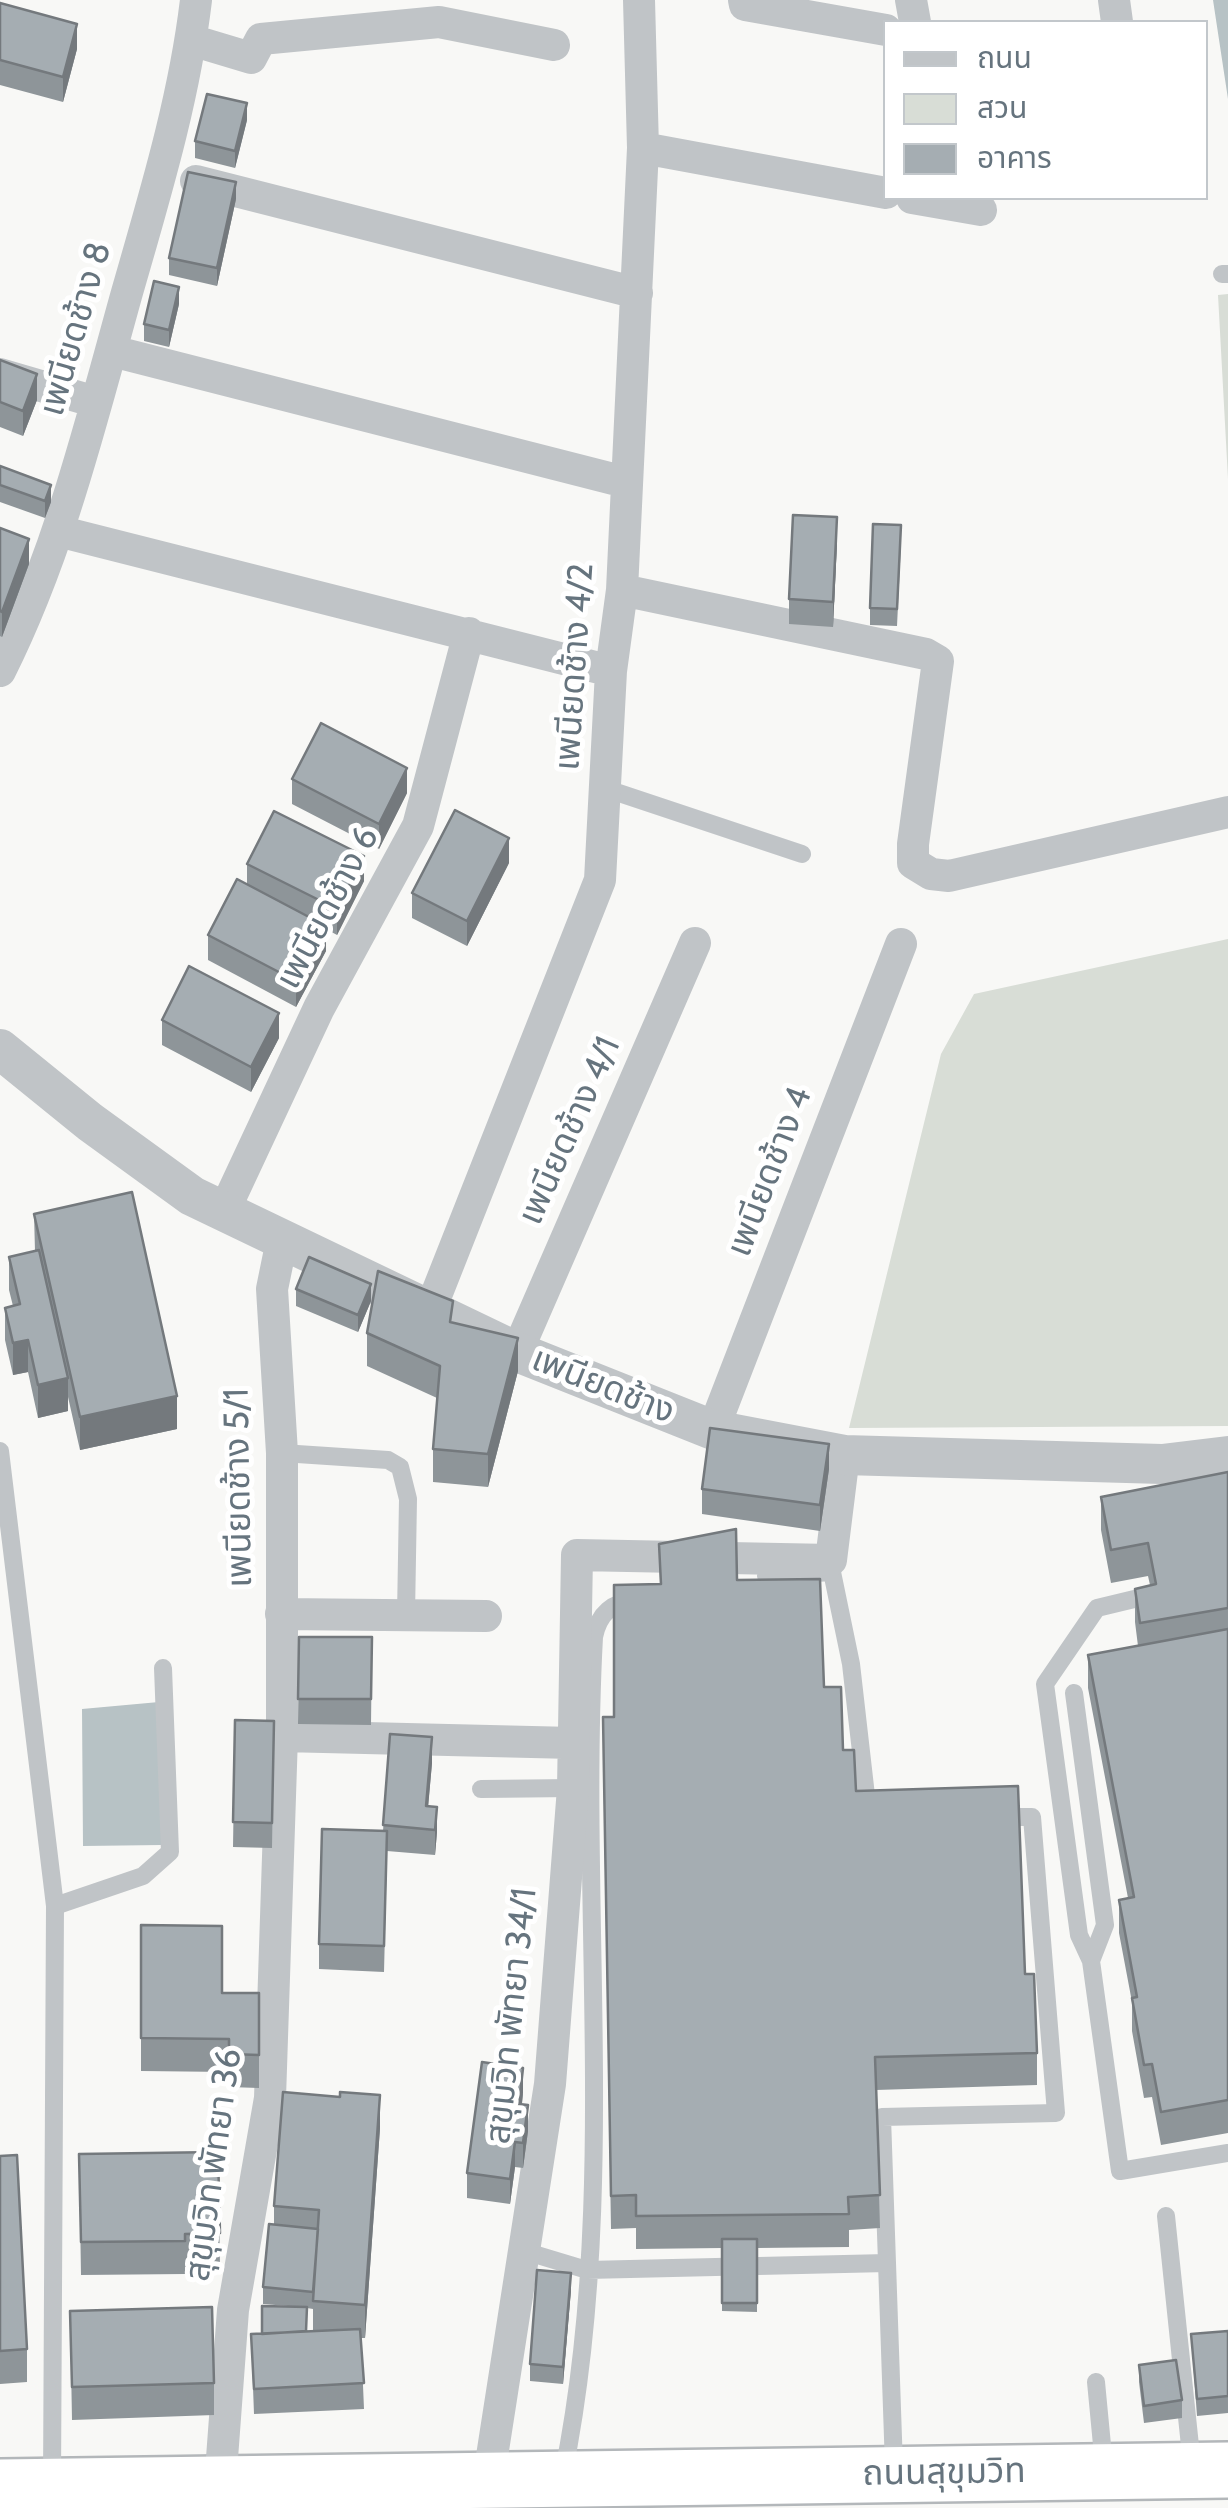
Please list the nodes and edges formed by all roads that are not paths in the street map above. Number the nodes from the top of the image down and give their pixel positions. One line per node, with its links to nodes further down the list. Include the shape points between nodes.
1 (196, 0): 5 (street, เพนียดช้าง 8)
2 (639, 0): 7 (street, เพนียดช้าง 4/2)
3 (744, 0): 4 (street, via 745,6)
4 (883, 29)
5 (191, 40): 6 (street, via 251,58 260,39 439,22); 8 (street, เพนียดช้าง 8)
6 (554, 44)
7 (644, 148): 9 (street); 12 (street, เพนียดช้าง 4/2)
8 (163, 173): 12 (street); 13 (street, เพนียดช้าง 8)
9 (883, 192)
10 (924, 200): 11 (street)
11 (981, 210)
12 (637, 294): 16 (street, เพนียดช้าง 4/2)
13 (112, 351): 15 (street, เพนียดช้าง 8); 16 (street)
14 (0, 374): 15 (street)
15 (96, 402): 17 (street, เพนียดช้าง 8)
16 (625, 482): 18 (street, เพนียดช้าง 4/2)
17 (58, 531): 19 (street); 20 (street, เพนียดช้าง 8)
18 (622, 590): 21 (street, เพนียดช้าง 4/2); 23 (street, via 938,661 913,844 913,863 931,874 949,876)
19 (469, 633): 21 (street); 28 (street, เพนียดช้าง 6, via 418,826 319,1008)
20 (1, 665)
21 (611, 670): 22 (street, เพนียดช้าง 4/2)
22 (607, 789): 24 (lane); 30 (street, เพนียดช้าง 4/2, via 600,880)
23 (1228, 812)
24 (802, 854)
25 (695, 943): 31 (street, เพนียดช้าง 4/1)
26 (901, 944): 32 (street, เพนียดช้าง 4)
27 (0, 1049): 28 (street, เพนียดช้าง, via 157,1172)
28 (224, 1208): 29 (street, เพนียดช้าง)
29 (282, 1240): 30 (street, เพนียดช้าง); 34 (street, เพนียดช้าง 5/1, via 272,1289)
30 (431, 1308): 31 (street, เพนียดช้าง)
31 (517, 1352): 32 (street, เพนียดช้าง)
32 (713, 1430): 35 (street, เพนียดช้าง)
33 (0, 1451): 51 (lane)
34 (282, 1453): 40 (street, เพนียดช้าง 5/1); 41 (lane, via 388,1460 400,1467 408,1499)
35 (844, 1454): 36 (street, เพนียดช้าง, via 1162,1464); 46 (street, สุขุมวิท พัทยา 34/1, via 831,1560 577,1555)
36 (1228, 1456)
37 (766, 1576): 50 (lane, via 832,1572 852,1664 869,1819)
38 (1151, 1595): 52 (lane, via 1097,1608 1045,1684 1079,1934)
39 (643, 1600): 57 (lane, via 612,1606 594,1637)
40 (280, 1614): 41 (street); 45 (street, เพนียดช้าง 5/1)
41 (406, 1615): 42 (street)
42 (486, 1616)
43 (162, 1668): 51 (lane, via 170,1852 142,1876)
44 (1074, 1694): 52 (lane, via 1105,1925)
45 (282, 1736): 46 (street); 66 (street, สุขุมวิท พัทยา 36, via 270,2098 233,2310)
46 (573, 1743): 47 (street, สุขุมวิท พัทยา 34/1)
47 (573, 1788): 48 (lane); 55 (street, สุขุมวิท พัทยา 34/1, via 550,2084)
48 (481, 1790)
49 (978, 1818): 56 (lane, via 1032,1817 1056,2113 882,2117)
50 (887, 1819)
51 (54, 1906): 65 (lane)
52 (1091, 1960): 53 (lane, via 1120,2171)
53 (1228, 2153)
54 (1166, 2216): 59 (lane)
55 (524, 2251): 57 (lane); 64 (street, สุขุมวิท พัทยา 34/1)
56 (887, 2263): 57 (lane); 61 (lane)
57 (587, 2270): 63 (lane, via 580,2395)
58 (1096, 2382): 60 (lane)
59 (1210, 2470): 60 (highway, ถนนสุขุมวิท)
60 (1105, 2471): 61 (highway, ถนนสุขุมวิท)
61 (894, 2472): 62 (highway, ถนนสุขุมวิท)
62 (661, 2480): 63 (highway, ถนนสุขุมวิท); 66 (highway, ถนนสุขุมวิท)
63 (562, 2481): 64 (highway, ถนนสุขุมวิท)
64 (488, 2482): 66 (highway, ถนนสุขุมวิท)
65 (26, 2487): 66 (highway, ถนนสุขุมวิท)
66 (230, 2496)

